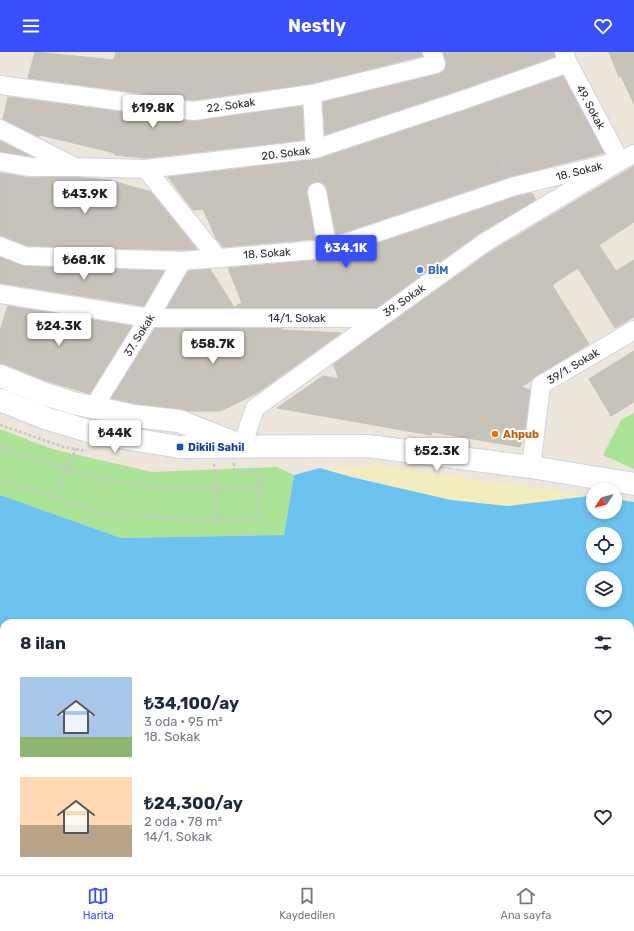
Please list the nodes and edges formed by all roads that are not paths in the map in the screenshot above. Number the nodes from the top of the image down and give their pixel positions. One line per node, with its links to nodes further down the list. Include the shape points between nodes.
1 (566, 57): 6 (street, 20. Sokak, via 466,99); 7 (street, 49. Sokak)
2 (434, 58): 4 (street, 22. Sokak)
3 (0, 85): 4 (street, 22. Sokak, via 193,110)
4 (312, 94): 6 (street)
5 (0, 129): 9 (street, 20. Sokak)
6 (315, 149): 10 (street, 20. Sokak)
7 (627, 157): 13 (street, 18. Sokak, via 516,186); 18 (street, 39. Sokak, via 484,243)
8 (0, 162): 9 (street, via 30,167)
9 (75, 167): 10 (street, 20. Sokak)
10 (146, 169): 14 (street)
11 (317, 192): 13 (street)
12 (0, 246): 15 (street, 18. Sokak, via 25,256)
13 (328, 249): 14 (street, 18. Sokak)
14 (216, 257): 15 (street, 18. Sokak)
15 (182, 261): 17 (street, 37. Sokak)
16 (0, 294): 17 (street, 14/1. Sokak)
17 (149, 318): 18 (street, 14/1. Sokak); 22 (street, 37. Sokak)
18 (380, 318): 23 (street, 39. Sokak, via 255,408)
19 (634, 330): 24 (street, 39/1. Sokak, via 541,385)
20 (0, 376): 22 (main road, via 45,394)
21 (0, 400): 23 (main road, via 48,420 99,434)
22 (93, 408): 23 (main road, via 179,421)
23 (238, 454): 24 (main road, via 368,446)
24 (531, 467): 25 (main road)
25 (634, 484)

